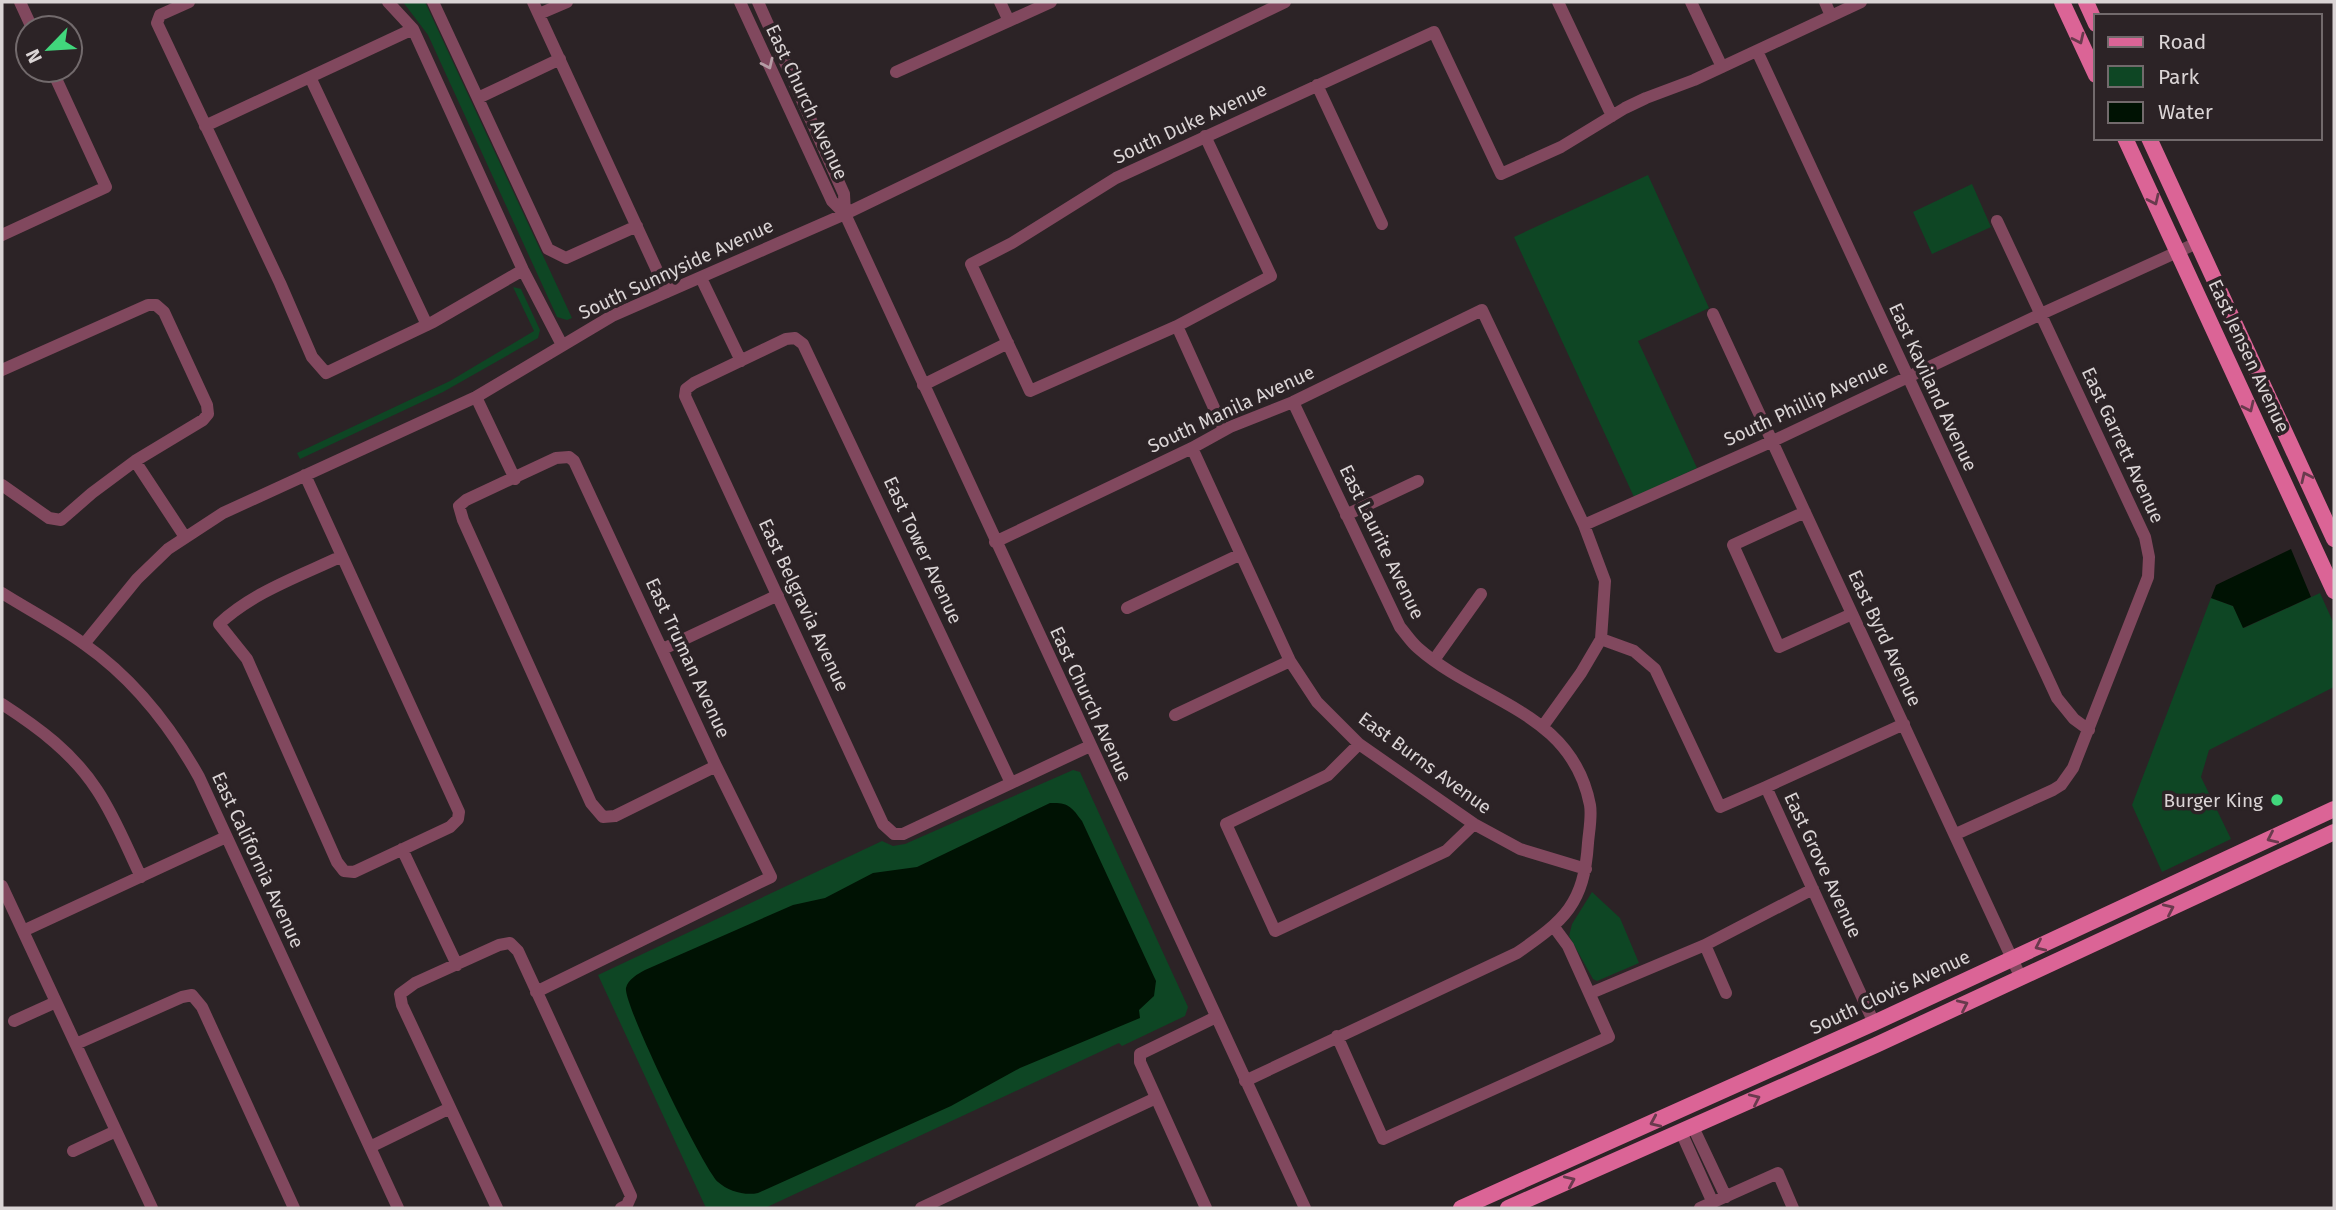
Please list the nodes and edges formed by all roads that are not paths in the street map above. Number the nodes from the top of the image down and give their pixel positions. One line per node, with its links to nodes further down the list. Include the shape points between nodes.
1 (189, 2): 32 (street, via 160,15 157,23)
2 (388, 2): 21 (street)
3 (433, 2): 30 (street)
4 (533, 2): 17 (street)
5 (567, 2): 17 (street)
6 (740, 2): 36 (street, East Church Avenue, one-way to 36, via 832,201)
7 (758, 2): 36 (street, East Church Avenue, via 844,194)
8 (1000, 2): 20 (street)
9 (1051, 2): 20 (street)
10 (1285, 2): 36 (street, South Sunnyside Avenue)
11 (1558, 2): 31 (street)
12 (1691, 2): 24 (street)
13 (1825, 2): 18 (street)
14 (1861, 2): 18 (street)
15 (2062, 2): 25 (main road, one-way to 25)
16 (2086, 2): 19 (main road)
17 (539, 14): 23 (street)
18 (1831, 16): 22 (street)
19 (2094, 20)
20 (1009, 21): 26 (street)
21 (413, 29): 27 (street); 43 (street)
22 (1756, 51): 24 (street); 54 (street, East Kaviland Avenue)
23 (559, 59): 30 (street); 39 (street)
24 (1721, 67): 31 (street)
25 (2094, 71)
26 (896, 72)
27 (310, 77): 32 (street); 48 (street)
28 (58, 84): 40 (street, via 106,187)
29 (1317, 85): 31 (street, South Duke Avenue, via 1434,32 1501,174 1561,147); 33 (street, South Duke Avenue); 38 (street)
30 (478, 98): 39 (street, via 548,249 566,258)
31 (1612, 116)
32 (205, 126): 48 (street, via 312,357 326,373)
33 (1205, 136): 49 (street, via 1270,276); 50 (street, South Duke Avenue, via 1116,178 971,264)
34 (2126, 140): 42 (main road, East Jensen Avenue, one-way to 42)
35 (2150, 140): 41 (main road, East Jensen Avenue)
36 (845, 214): 44 (street, South Sunnyside Avenue); 55 (street, East Church Avenue)
37 (1997, 221): 47 (street, East Garrett Avenue)
38 (1382, 224)
39 (636, 226): 45 (street)
40 (2, 235)
41 (2197, 243): 42 (street, South Phillip Avenue); 70 (main road, East Jensen Avenue, one-way to 41)
42 (2178, 252): 47 (street, South Phillip Avenue); 74 (main road, East Jensen Avenue, one-way to 74)
43 (523, 270): 48 (street); 51 (street)
44 (701, 278): 45 (street, South Sunnyside Avenue); 52 (street)
45 (667, 292): 51 (street, South Sunnyside Avenue)
46 (1713, 314): 59 (street, East Byrd Avenue)
47 (2041, 314): 54 (street, South Phillip Avenue); 89 (street, East Garrett Avenue, via 2145,537 2149,557 2148,577)
48 (427, 325)
49 (1177, 326): 50 (street, via 1030,391); 58 (street)
50 (1008, 343): 55 (street)
51 (562, 345): 56 (street, South Sunnyside Avenue)
52 (741, 361): 77 (street, East Belgravia Avenue, via 694,383 685,396); 93 (street, East Tower Avenue, via 795,338 811,356)
53 (2, 370): 61 (street, via 156,305 164,312 208,414)
54 (1906, 377): 59 (street, South Phillip Avenue); 89 (street, East Kaviland Avenue, via 2057,698)
55 (923, 385): 71 (street, East Church Avenue)
56 (476, 397): 62 (street, South Sunnyside Avenue); 63 (street)
57 (1293, 402): 58 (street, South Manila Avenue); 67 (street, East Laurite Avenue); 68 (street, South Manila Avenue, via 1482,310)
58 (1224, 430): 60 (street, South Manila Avenue)
59 (1773, 440): 66 (street, East Byrd Avenue); 68 (street, South Phillip Avenue)
60 (1192, 448): 71 (street, South Manila Avenue); 72 (street, East Burns Avenue)
61 (135, 461): 65 (street, via 61,520 49,518); 69 (street)
62 (305, 475): 69 (street, South Sunnyside Avenue, via 223,513); 73 (street)
63 (515, 479): 82 (street, East Truman Avenue, via 556,458 569,457 580,469); 92 (street, via 459,506 591,803 603,817 615,816)
64 (1418, 481): 67 (street)
65 (2, 485)
66 (1805, 512): 79 (street, East Byrd Avenue); 79 (street, via 1732,545 1779,647)
67 (1346, 515): 83 (street, East Laurite Avenue, via 1400,628)
68 (1584, 525): 80 (street, via 1605,581)
69 (185, 537): 81 (street, South Sunnyside Avenue, via 136,579)
70 (2334, 539)
71 (995, 542): 91 (street, East Church Avenue)
72 (1239, 555): 78 (street); 84 (street, East Burns Avenue)
73 (342, 556): 100 (street, via 459,812 450,827); 100 (street, via 273,588 219,624 247,659 344,871 354,872)
74 (2334, 591)
75 (2, 593): 81 (street, East California Avenue)
76 (1481, 594): 83 (street)
77 (778, 595): 82 (street); 93 (street, East Belgravia Avenue, via 883,824 894,834 903,834)
78 (1127, 608)
79 (1852, 614): 87 (street, East Byrd Avenue)
80 (1601, 639): 88 (street); 94 (street, East Grove Avenue, via 1634,651 1654,669 1720,807)
81 (84, 644): 99 (street, East California Avenue, via 133,685 167,726 199,777)
82 (663, 649): 92 (street, East Truman Avenue)
83 (1434, 660): 88 (street, East Laurite Avenue)
84 (1290, 662): 86 (street); 90 (street, East Burns Avenue, via 1317,702)
85 (2, 704): 102 (street, via 44,732 87,776)
86 (1175, 715)
87 (1904, 724): 94 (street); 98 (street, East Byrd Avenue)
88 (1543, 726): 101 (street, East Laurite Avenue, via 1573,759 1591,806)
89 (2089, 730): 98 (street, East Garrett Avenue, via 2062,785)
90 (1359, 744): 96 (street, East Burns Avenue); 96 (street, via 1328,775 1226,824 1275,931 1446,851)
91 (1090, 746): 93 (street); 115 (street, East Church Avenue)
92 (716, 766): 111 (street, East Truman Avenue, via 771,877)
93 (1010, 783)
94 (1766, 787): 104 (street, East Grove Avenue)
95 (2334, 809): 108 (main road, South Clovis Avenue, one-way to 108)
96 (1474, 824): 101 (street, East Burns Avenue, via 1520,849)
97 (2334, 832): 110 (main road, one-way to 97)
98 (1956, 834): 108 (street, East Byrd Avenue)
99 (226, 837): 102 (street); 126 (street, East California Avenue)
100 (402, 849): 109 (street)
101 (1586, 869): 105 (street, East Laurite Avenue, via 1576,901)
102 (141, 877): 106 (street)
103 (2, 886): 106 (street)
104 (1813, 889): 107 (street); 117 (street, East Grove Avenue)
105 (1554, 927): 112 (street); 118 (street, East Laurite Avenue, via 1517,954)
106 (23, 931): 114 (street)
107 (1705, 944): 112 (street); 113 (street)
108 (2013, 959): 110 (street, East Byrd Avenue); 117 (main road, South Clovis Avenue)
109 (457, 965): 111 (street, via 510,943); 123 (street, via 400,994)
110 (2021, 978): 120 (main road, one-way to 110)
111 (536, 992): 134 (street, via 631,1196)
112 (1591, 993): 118 (street, via 1609,1037 1383,1139)
113 (1726, 993)
114 (56, 1002): 116 (street); 119 (street)
115 (1216, 1017): 121 (street, East Church Avenue); 122 (street, via 1140,1054)
116 (14, 1021)
117 (1874, 1023): 120 (main road, via 1875,1030 1868,1037 1812,1064); 138 (main road, South Clovis Avenue, one-way to 138)
118 (1337, 1036): 121 (street, East Laurite Avenue)
119 (76, 1044): 125 (street); 131 (street, via 192,995 202,1007)
120 (1800, 1079): 124 (main road, one-way to 120)
121 (1245, 1081): 137 (street, East Church Avenue)
122 (1156, 1098): 135 (street); 136 (street)
123 (450, 1108): 126 (street); 133 (street)
124 (1687, 1129): 128 (street); 129 (street); 139 (main road, one-way to 124)
125 (116, 1131): 127 (street); 130 (street)
126 (370, 1147): 132 (street, East California Avenue)
127 (73, 1151)
128 (1726, 1197): 129 (street); 141 (street, via 1777,1173)
129 (1713, 1203): 140 (street)
130 (152, 1208)
131 (294, 1208)
132 (398, 1208)
133 (497, 1208)
134 (621, 1208)
135 (921, 1208)
136 (1206, 1208)
137 (1305, 1208)
138 (1461, 1208)
139 (1508, 1208)
140 (1700, 1208)
141 (1793, 1208)

